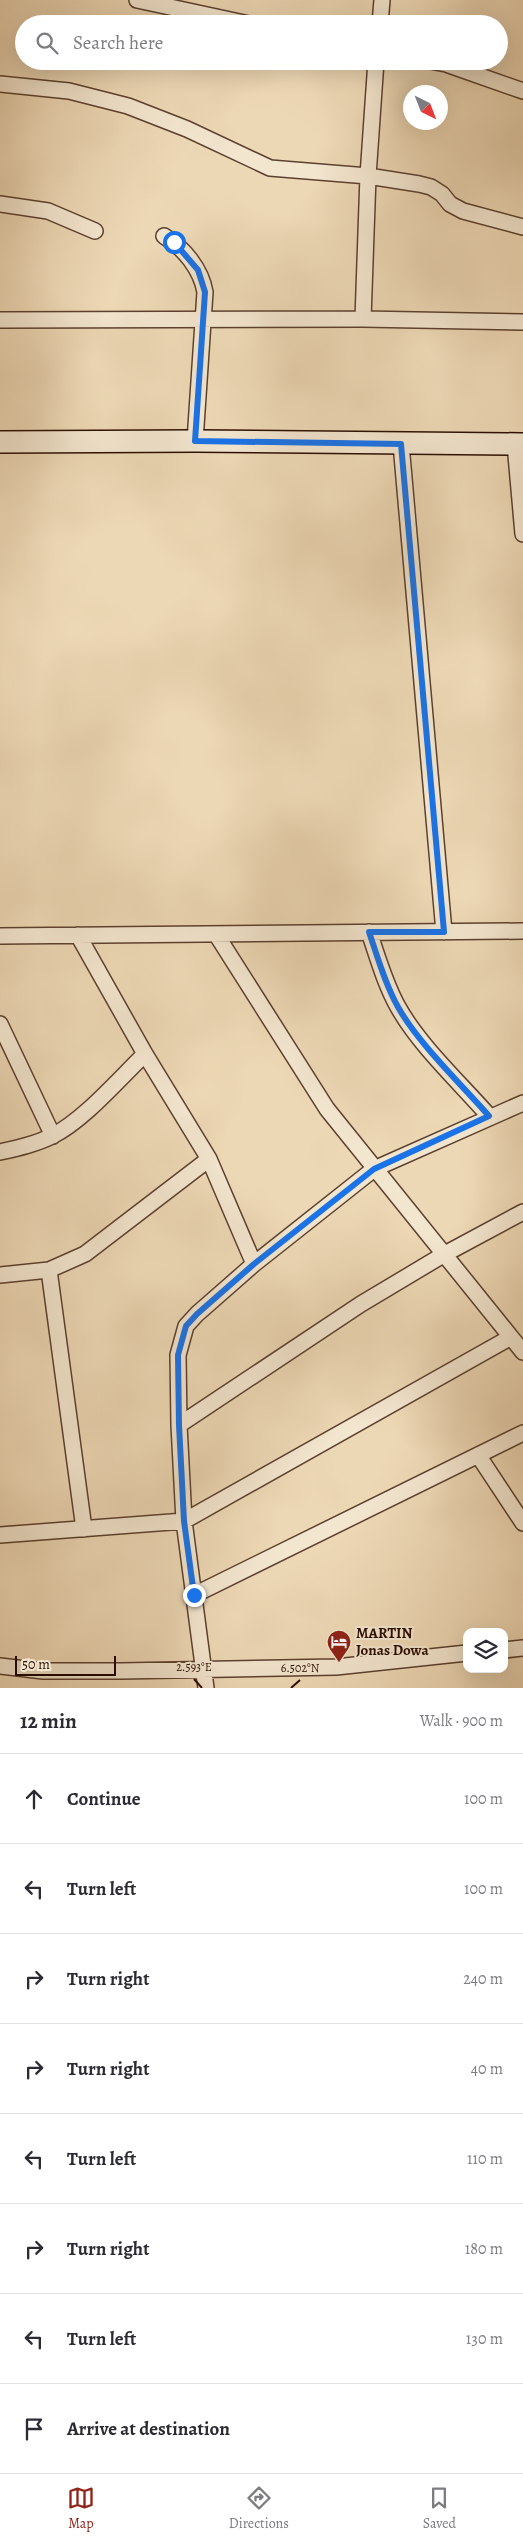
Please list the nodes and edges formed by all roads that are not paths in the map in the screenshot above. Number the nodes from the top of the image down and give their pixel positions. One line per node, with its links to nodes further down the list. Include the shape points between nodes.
1 (138, 0): 3 (street)
2 (382, 0): 4 (street)
3 (207, 15)
4 (381, 15)
5 (375, 70): 9 (street)
6 (463, 70): 8 (street)
7 (0, 84): 9 (street, via 69,91 128,106 187,129 270,168)
8 (523, 91)
9 (368, 176): 11 (street, via 430,187 463,211); 14 (street)
10 (0, 204): 12 (street, via 48,211)
11 (523, 227)
12 (95, 231)
13 (164, 236): 16 (street, via 182,250 198,270 204,283)
14 (363, 319): 16 (street); 17 (street)
15 (0, 320): 16 (street)
16 (203, 320): 18 (street)
17 (523, 322)
18 (195, 441): 19 (street); 20 (street)
19 (0, 442)
20 (401, 444): 21 (street); 25 (street)
21 (519, 444): 22 (street)
22 (523, 534)
23 (523, 931): 25 (street)
24 (369, 932): 25 (street); 26 (street); 32 (street, via 387,987 398,1009)
25 (444, 932)
26 (216, 934): 27 (street); 36 (street, via 312,1088)
27 (78, 935): 28 (street); 30 (street)
28 (0, 936)
29 (0, 1024): 33 (street)
30 (145, 1054): 33 (street, via 71,1125); 35 (street)
31 (523, 1102): 32 (street)
32 (489, 1116): 36 (street)
33 (53, 1136): 34 (street)
34 (0, 1152)
35 (209, 1159): 39 (street); 40 (street, via 85,1254)
36 (374, 1169): 38 (street); 39 (street)
37 (523, 1212): 38 (street)
38 (443, 1254): 42 (street); 44 (street, via 361,1304)
39 (254, 1264): 44 (street, via 186,1326 178,1355)
40 (49, 1270): 41 (street); 49 (street)
41 (0, 1275)
42 (511, 1337): 43 (street); 47 (street)
43 (523, 1352)
44 (179, 1425): 47 (street)
45 (523, 1433): 46 (street)
46 (478, 1455): 48 (street); 51 (street)
47 (184, 1521): 49 (street); 51 (street)
48 (523, 1523)
49 (84, 1529): 50 (street)
50 (0, 1535)
51 (194, 1595): 56 (street)
52 (523, 1648): 53 (street)
53 (508, 1650)
54 (463, 1653): 56 (street, via 336,1668)
55 (0, 1666): 56 (street, via 43,1671)
56 (203, 1670): 57 (street)
57 (206, 1688)

